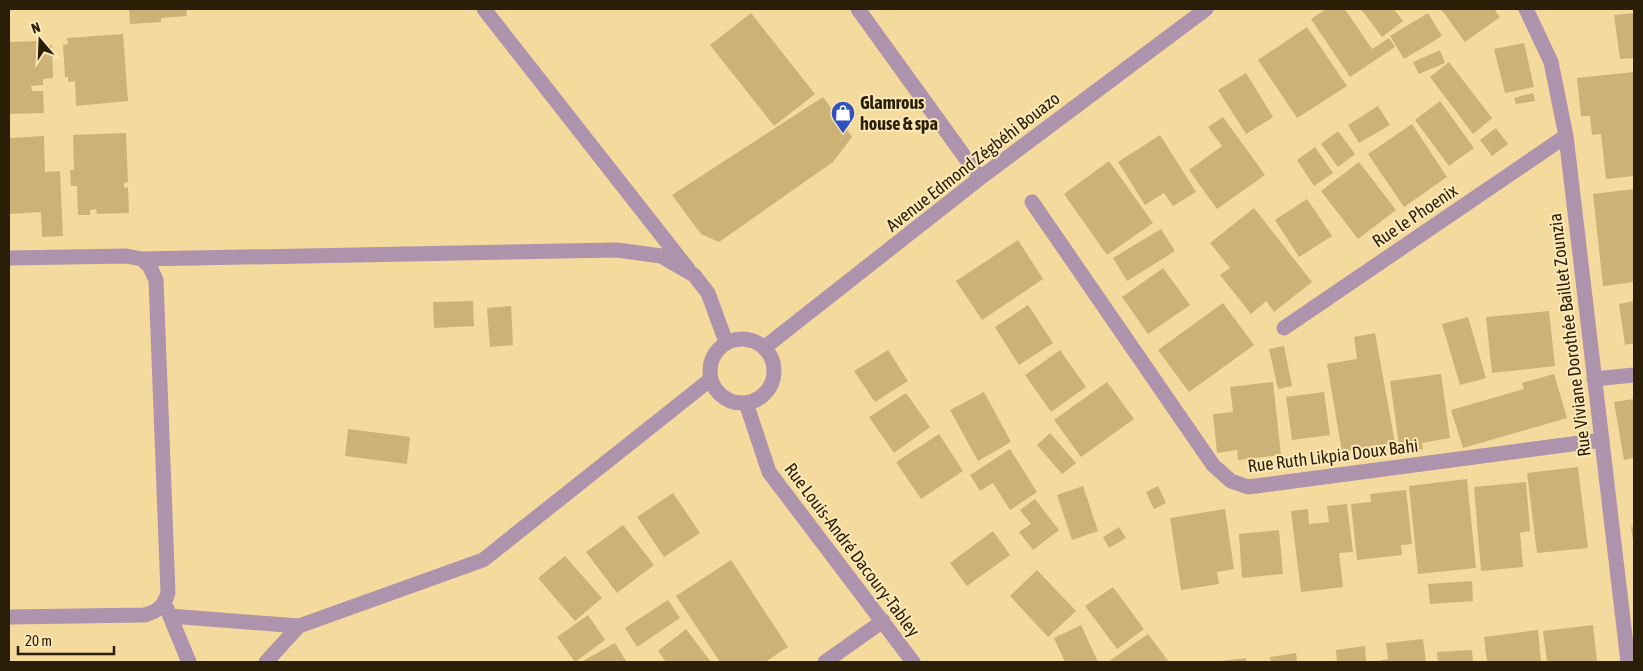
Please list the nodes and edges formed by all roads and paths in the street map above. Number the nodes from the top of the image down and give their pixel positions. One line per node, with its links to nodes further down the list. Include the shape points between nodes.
1 (484, 9): 10 (street)
2 (858, 9): 6 (street)
3 (1206, 9): 6 (street, Avenue Edmond Zégbéhi Bouazo)
4 (1526, 9): 5 (street, Rue Viviane Dorothée Baillet Zounzia, via 1551,62)
5 (1566, 136): 11 (street, Rue le Phoenix); 16 (street, Rue Viviane Dorothée Baillet Zounzia)
6 (980, 178): 13 (street, Avenue Edmond Zégbéhi Bouazo)
7 (1032, 202): 18 (street, Rue Ruth Likpia Doux Bahi, via 1213,465 1231,481 1248,487)
8 (9, 258): 9 (street, via 126,256)
9 (142, 259): 10 (street, via 617,250 661,256); 19 (street, via 156,280)
10 (694, 275): 12 (street, via 708,293)
11 (1284, 328)
12 (726, 342): 13 (street, via 740,338); 15 (street, via 715,352 710,365)
13 (766, 347): 17 (street, via 775,369 773,381 758,399)
14 (1634, 374): 16 (street)
15 (711, 379): 17 (street, via 718,392 726,398); 22 (street, via 483,560)
16 (1594, 379): 18 (street, Rue Viviane Dorothée Baillet Zounzia)
17 (746, 403): 21 (street, Rue Louis-André Dacoury-Tabley, via 769,472)
18 (1602, 440): 27 (street, Rue Viviane Dorothée Baillet Zounzia)
19 (168, 609): 20 (street, via 145,615); 22 (street); 23 (street)
20 (9, 616)
21 (883, 622): 25 (street); 26 (street, Rue Louis-André Dacoury-Tabley)
22 (300, 626): 24 (street)
23 (189, 662)
24 (266, 662)
25 (825, 662)
26 (913, 662)
27 (1628, 662)

